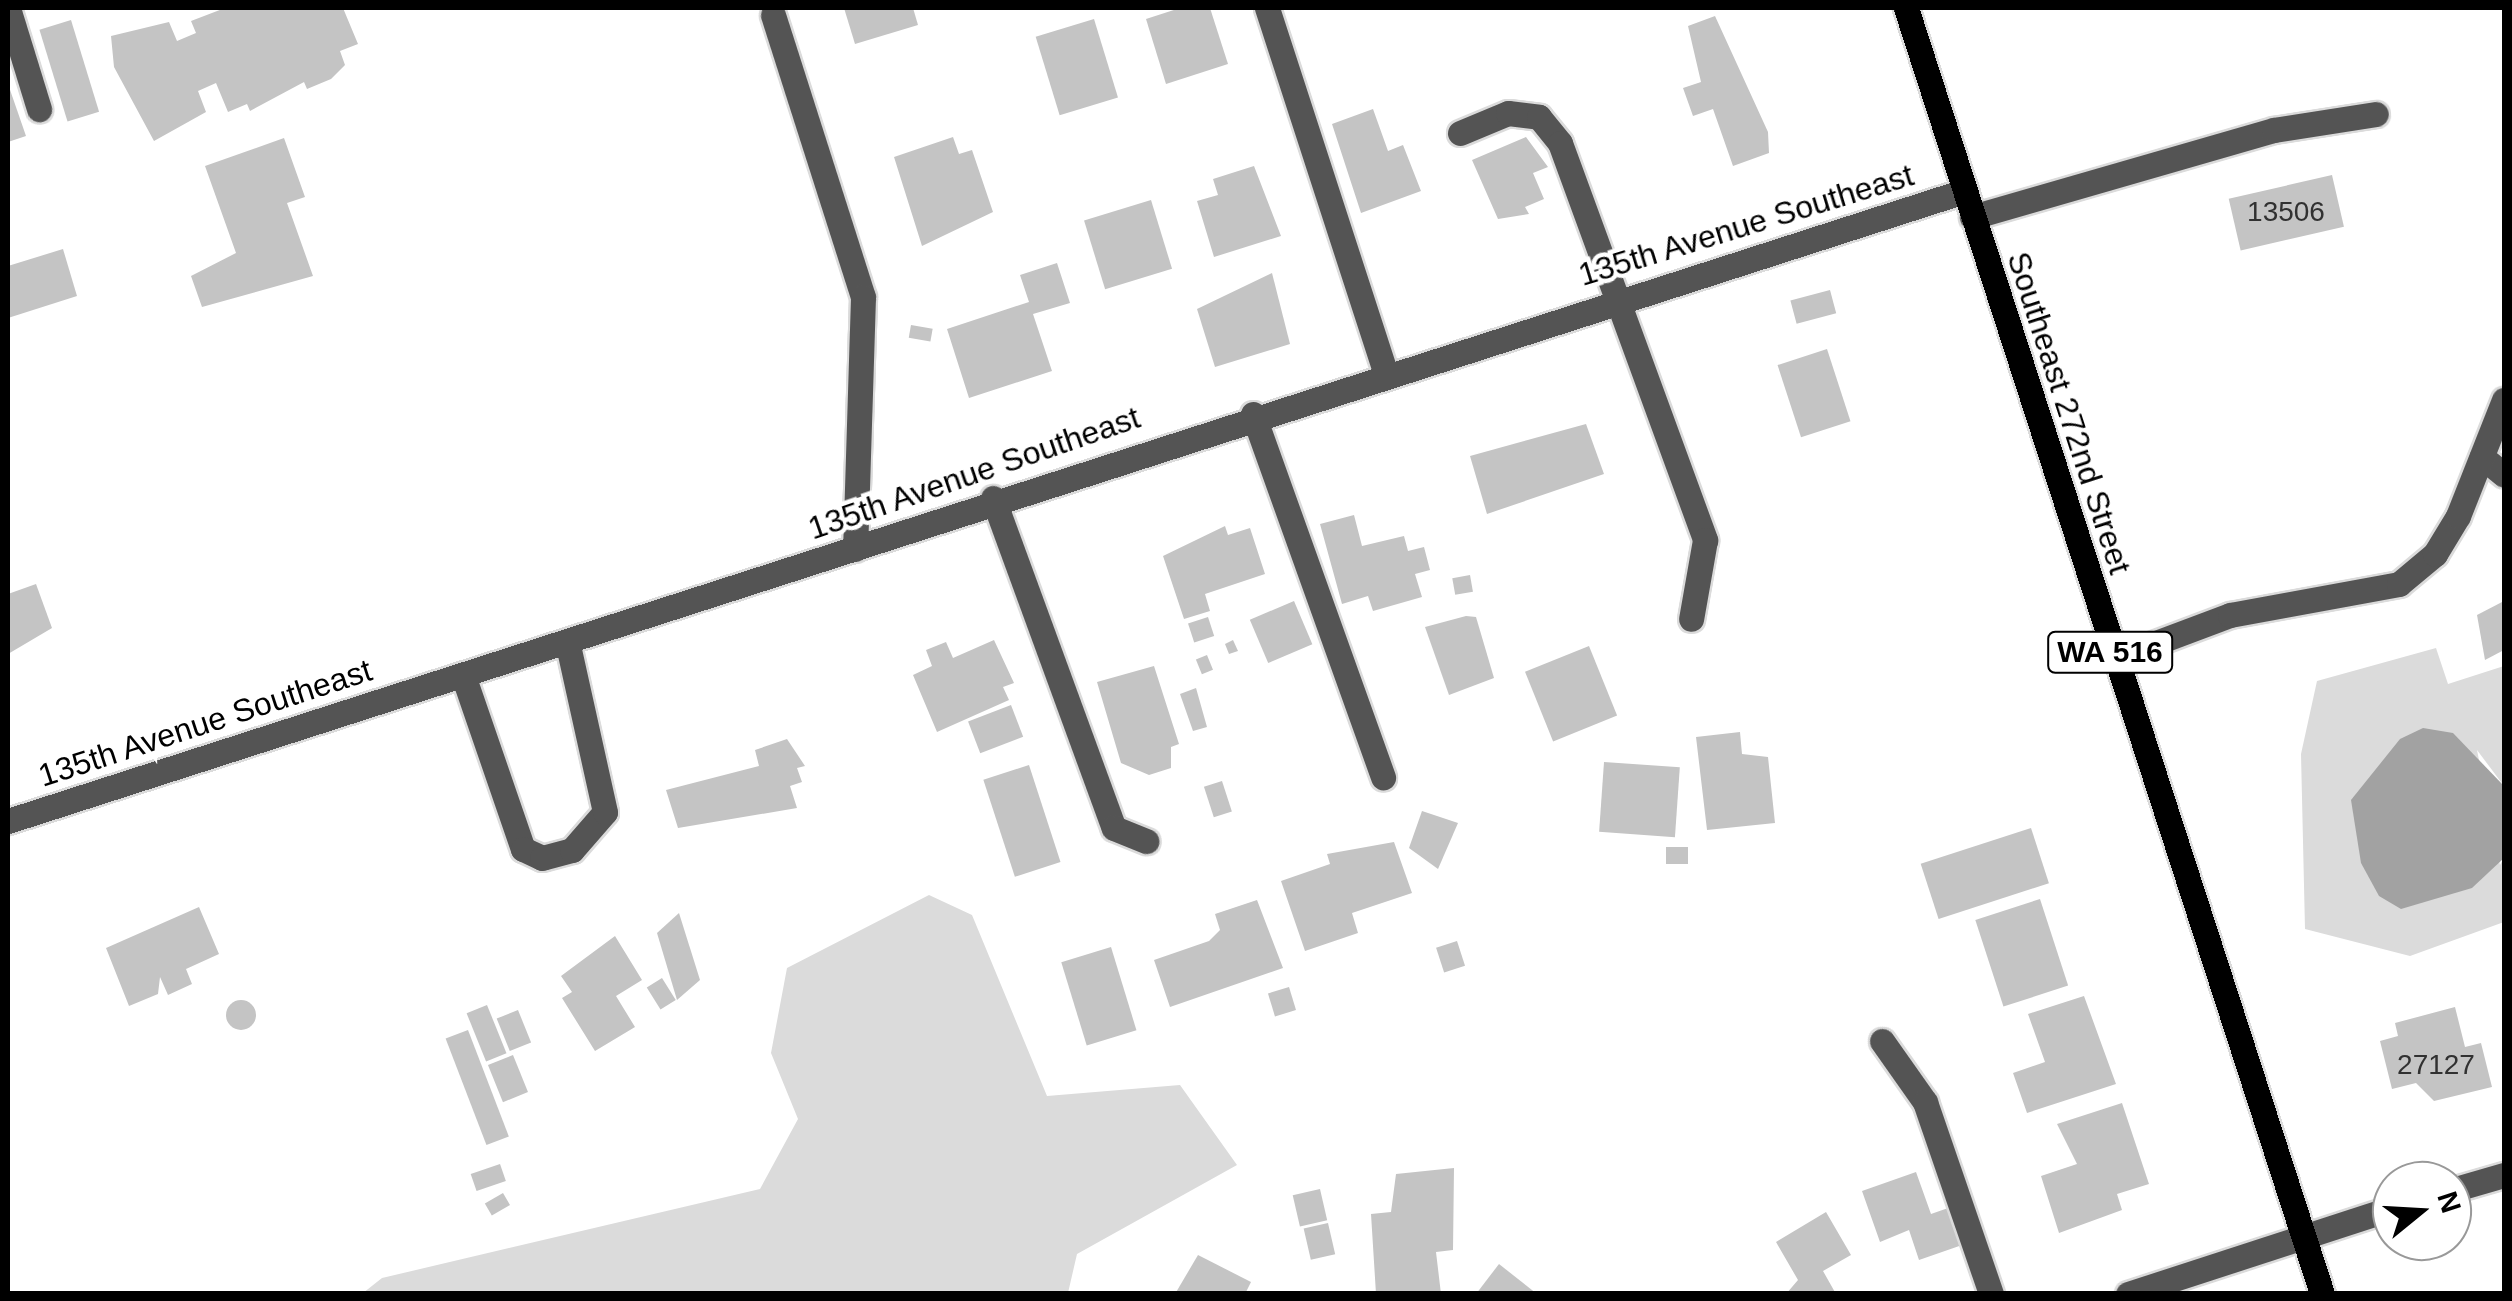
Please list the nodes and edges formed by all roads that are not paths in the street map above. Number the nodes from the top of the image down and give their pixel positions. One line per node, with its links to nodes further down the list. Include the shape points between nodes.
1 (8, 8): 5 (street)
2 (1267, 8): 11 (street)
3 (1906, 8): 8 (main road, Southeast 272nd Street / WA 516)
4 (773, 15): 17 (street, via 863,297)
5 (39, 109)
6 (2376, 114): 9 (street, via 2274,130)
7 (1460, 133): 10 (street, via 1508,112 1539,116 1560,143)
8 (1964, 191): 9 (main road, Southeast 272nd Street / WA 516); 10 (street, 135th Avenue Southeast)
9 (1972, 217): 20 (main road, Southeast 272nd Street / WA 516)
10 (1622, 298): 11 (street, 135th Avenue Southeast); 18 (street, via 1705,540)
11 (1385, 371): 13 (street, 135th Avenue Southeast)
12 (2504, 400): 14 (street)
13 (1252, 414): 16 (street, 135th Avenue Southeast); 22 (street)
14 (2482, 458): 15 (street); 20 (street, via 2434,554 2399,584 2230,615)
15 (2504, 476)
16 (993, 498): 17 (street, 135th Avenue Southeast); 24 (street, via 1114,828)
17 (855, 549): 19 (street, 135th Avenue Southeast)
18 (1691, 619)
19 (567, 642): 21 (street, 135th Avenue Southeast); 21 (street, via 605,812 572,850 542,858 522,849)
20 (2113, 659): 29 (main road, Southeast 272nd Street / WA 516)
21 (463, 675): 23 (street, 135th Avenue Southeast)
22 (1383, 777)
23 (8, 820)
24 (1146, 841)
25 (1882, 1041): 30 (street, via 1925,1102)
26 (2504, 1175): 27 (street)
27 (2472, 1184)
28 (2372, 1214): 29 (street)
29 (2302, 1234): 31 (street); 32 (main road, Southeast 272nd Street / WA 516)
30 (1991, 1294)
31 (2128, 1294)
32 (2322, 1294)

